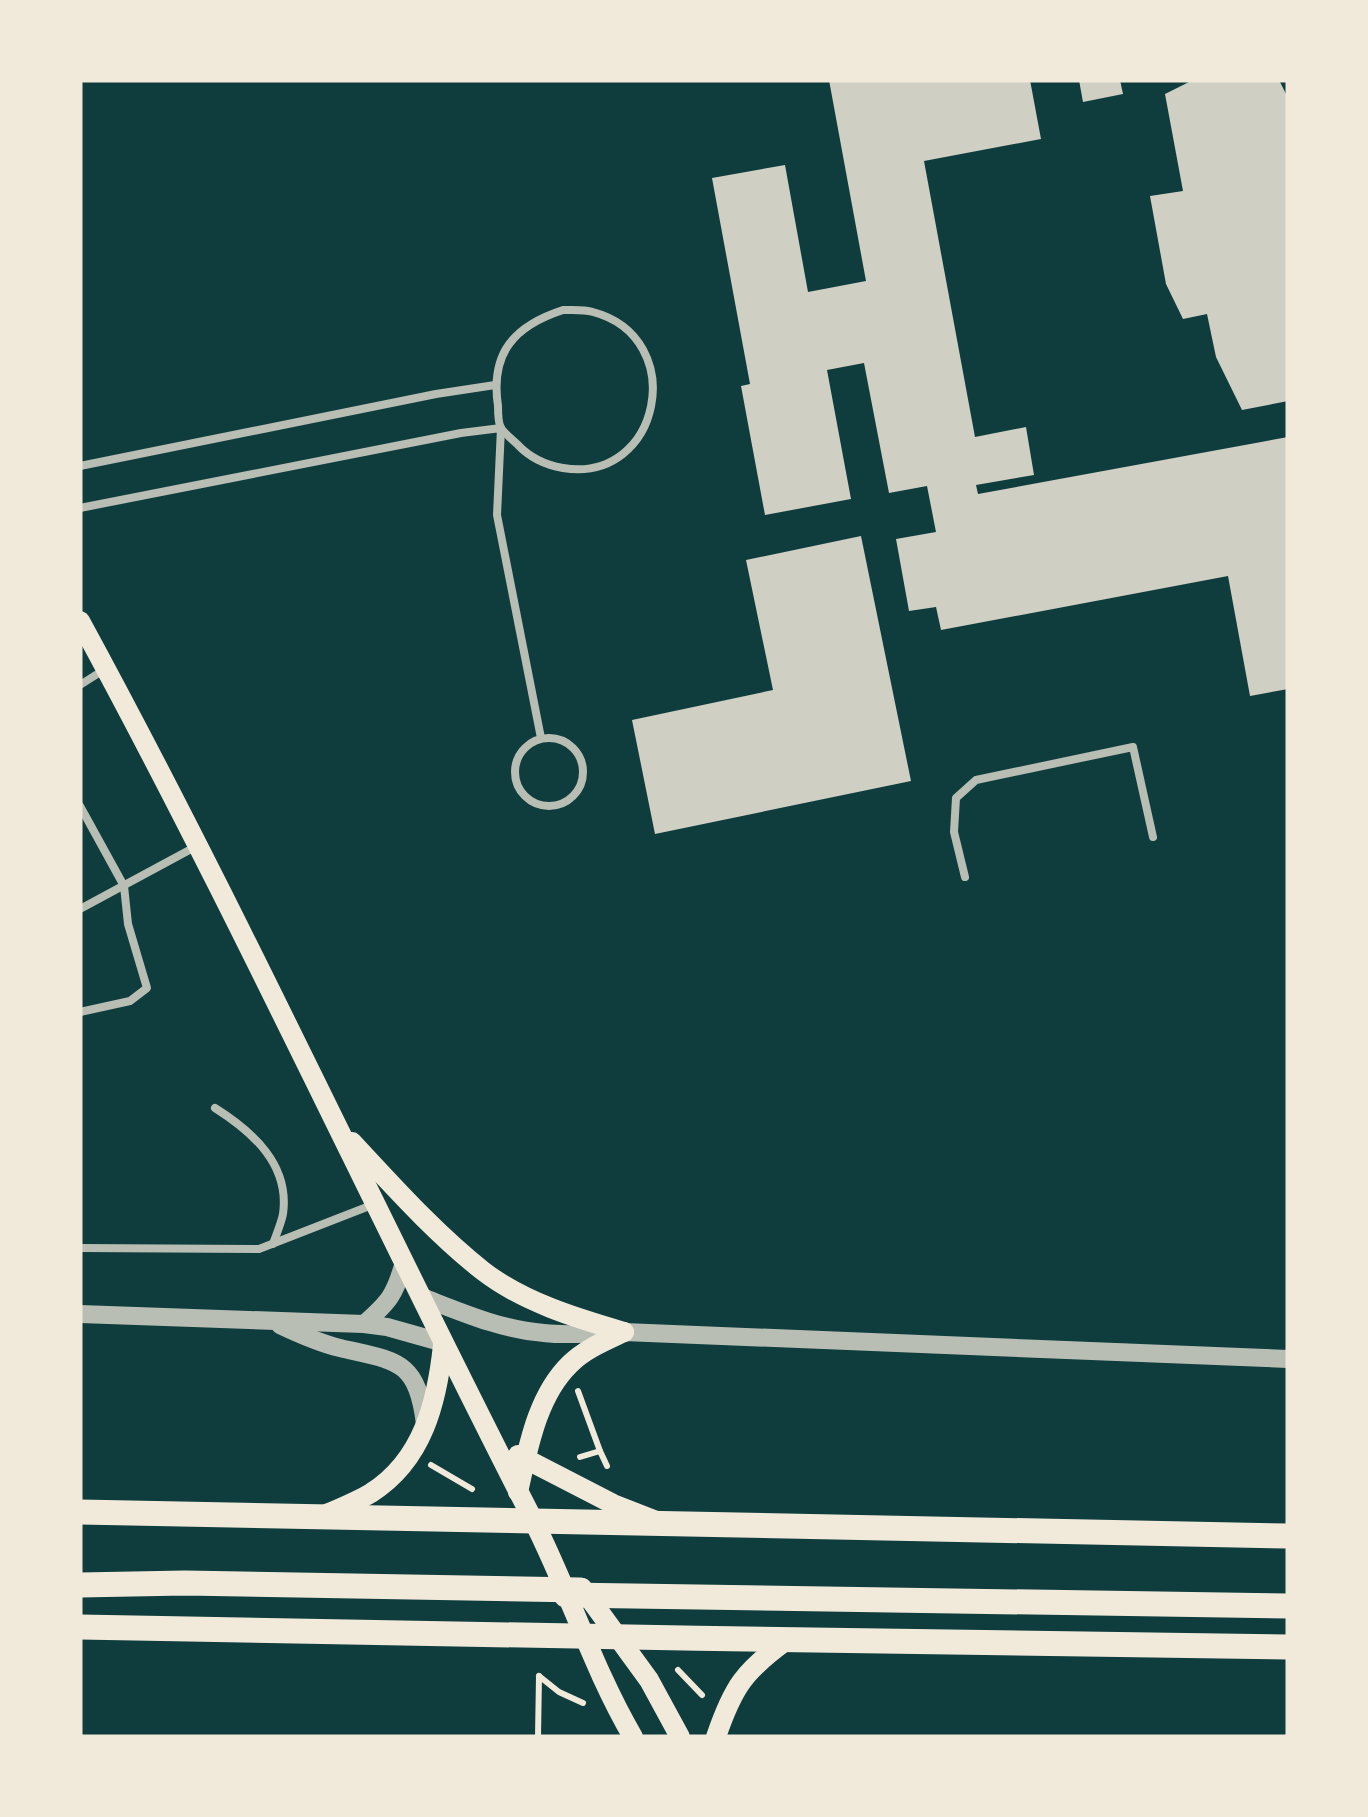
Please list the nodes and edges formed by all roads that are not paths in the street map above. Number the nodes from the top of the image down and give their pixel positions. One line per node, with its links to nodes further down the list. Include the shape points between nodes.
1 (495, 385): 2 (lane); 2 (lane, via 515,335 562,310 590,310 636,338 650,361 654,388 640,436 599,466 549,466); 3 (lane)
2 (501, 428): 4 (lane); 8 (lane, via 497,515)
3 (80, 466)
4 (80, 508)
5 (80, 621): 6 (main road)
6 (106, 668): 7 (lane); 11 (main road)
7 (80, 685)
8 (541, 738): 8 (lane, via 516,760 516,783 530,801 552,807 580,789 584,767 564,740)
9 (80, 806): 13 (lane)
10 (1153, 837): 12 (lane, via 1134,746 976,780 956,798 954,832)
11 (198, 846): 13 (lane); 17 (main road)
12 (965, 877)
13 (124, 886): 14 (lane); 15 (lane, via 147,988 130,1002)
14 (80, 909)
15 (80, 1012)
16 (215, 1108): 19 (lane, via 245,1126 284,1185)
17 (337, 1126): 18 (main road); 26 (main road, via 485,1272 519,1294)
18 (374, 1204): 19 (lane); 21 (main road)
19 (273, 1244): 20 (lane, via 231,1250)
20 (80, 1248)
21 (404, 1262): 22 (main road); 25 (street, via 397,1288)
22 (422, 1298): 26 (street, via 539,1333); 27 (main road)
23 (80, 1314): 24 (street)
24 (270, 1321): 25 (street); 29 (street, via 406,1368)
25 (364, 1324): 27 (street)
26 (624, 1332): 28 (street); 31 (main road, via 591,1348 559,1376)
27 (444, 1342): 29 (main road); 30 (main road)
28 (1288, 1359)
29 (426, 1426): 34 (main road, via 388,1481)
30 (493, 1440): 31 (main road); 32 (main road)
31 (526, 1460): 32 (main road); 36 (main road)
32 (518, 1492): 35 (main road)
33 (85, 1514): 34 (main road)
34 (320, 1516): 35 (main road)
35 (534, 1522): 36 (main road); 39 (main road)
36 (661, 1523): 37 (main road)
37 (1288, 1536)
38 (80, 1585): 39 (main road)
39 (575, 1592): 40 (main road); 42 (main road); 43 (main road)
40 (1288, 1606)
41 (80, 1627): 42 (main road)
42 (584, 1636): 43 (main road); 46 (main road)
43 (616, 1636): 44 (main road); 47 (main road)
44 (788, 1640): 45 (main road); 48 (main road, via 740,1680)
45 (1288, 1647)
46 (624, 1731)
47 (680, 1737)
48 (716, 1737)

